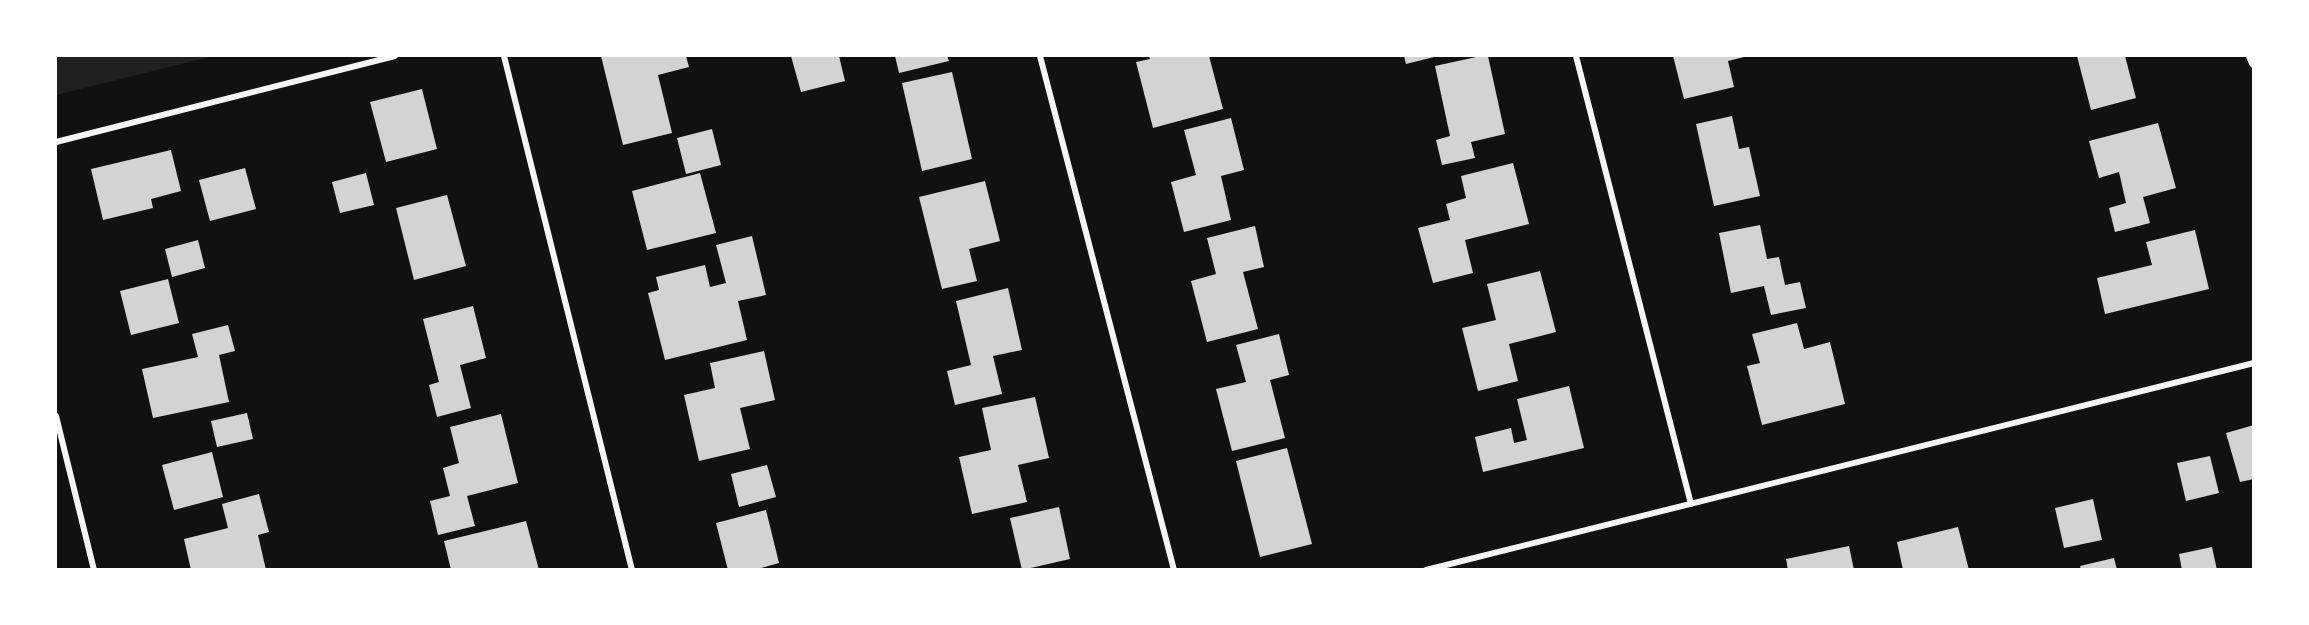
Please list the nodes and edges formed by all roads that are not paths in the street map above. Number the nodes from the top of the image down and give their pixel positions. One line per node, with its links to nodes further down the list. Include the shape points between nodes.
1 (395, 56): 7 (street)
2 (504, 56): 12 (street)
3 (1040, 56): 13 (street)
4 (1576, 56): 10 (street)
5 (2251, 56): 6 (street)
6 (2253, 63)
7 (56, 142)
8 (2253, 363): 10 (street)
9 (56, 416): 11 (street)
10 (1691, 504): 14 (street)
11 (94, 570)
12 (632, 570)
13 (1173, 570)
14 (1426, 570)

